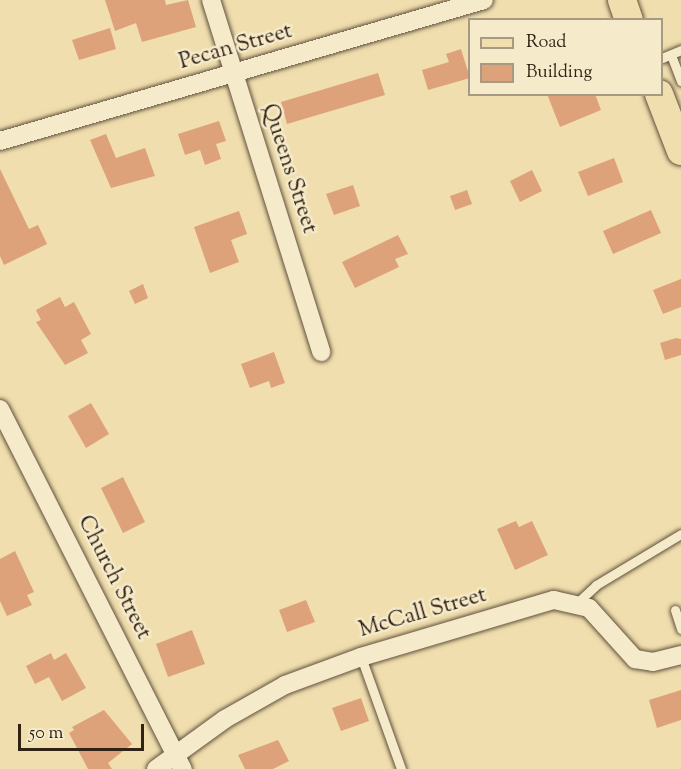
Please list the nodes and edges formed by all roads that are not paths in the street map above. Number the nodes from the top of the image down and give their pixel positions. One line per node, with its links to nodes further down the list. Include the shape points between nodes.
1 (211, 0): 7 (street, Queens Street)
2 (484, 0): 7 (street, Pecan Street)
3 (621, 0): 4 (main road)
4 (628, 18)
5 (681, 50): 6 (lane)
6 (666, 56): 8 (lane)
7 (233, 74): 10 (street, Pecan Street); 12 (street, Queens Street)
8 (681, 81)
9 (660, 96): 11 (main road)
10 (0, 141)
11 (681, 151)
12 (321, 352)
13 (0, 409): 20 (street, Church Street)
14 (681, 534): 15 (lane, via 596,585)
15 (578, 602): 18 (street, via 635,658 653,662); 19 (street, McCall Street, via 554,600)
16 (675, 610): 17 (lane)
17 (681, 629)
18 (681, 655)
19 (361, 657): 20 (street, McCall Street, via 256,699); 22 (lane)
20 (179, 762): 21 (street, McCall Street)
21 (156, 769)
22 (401, 769)

